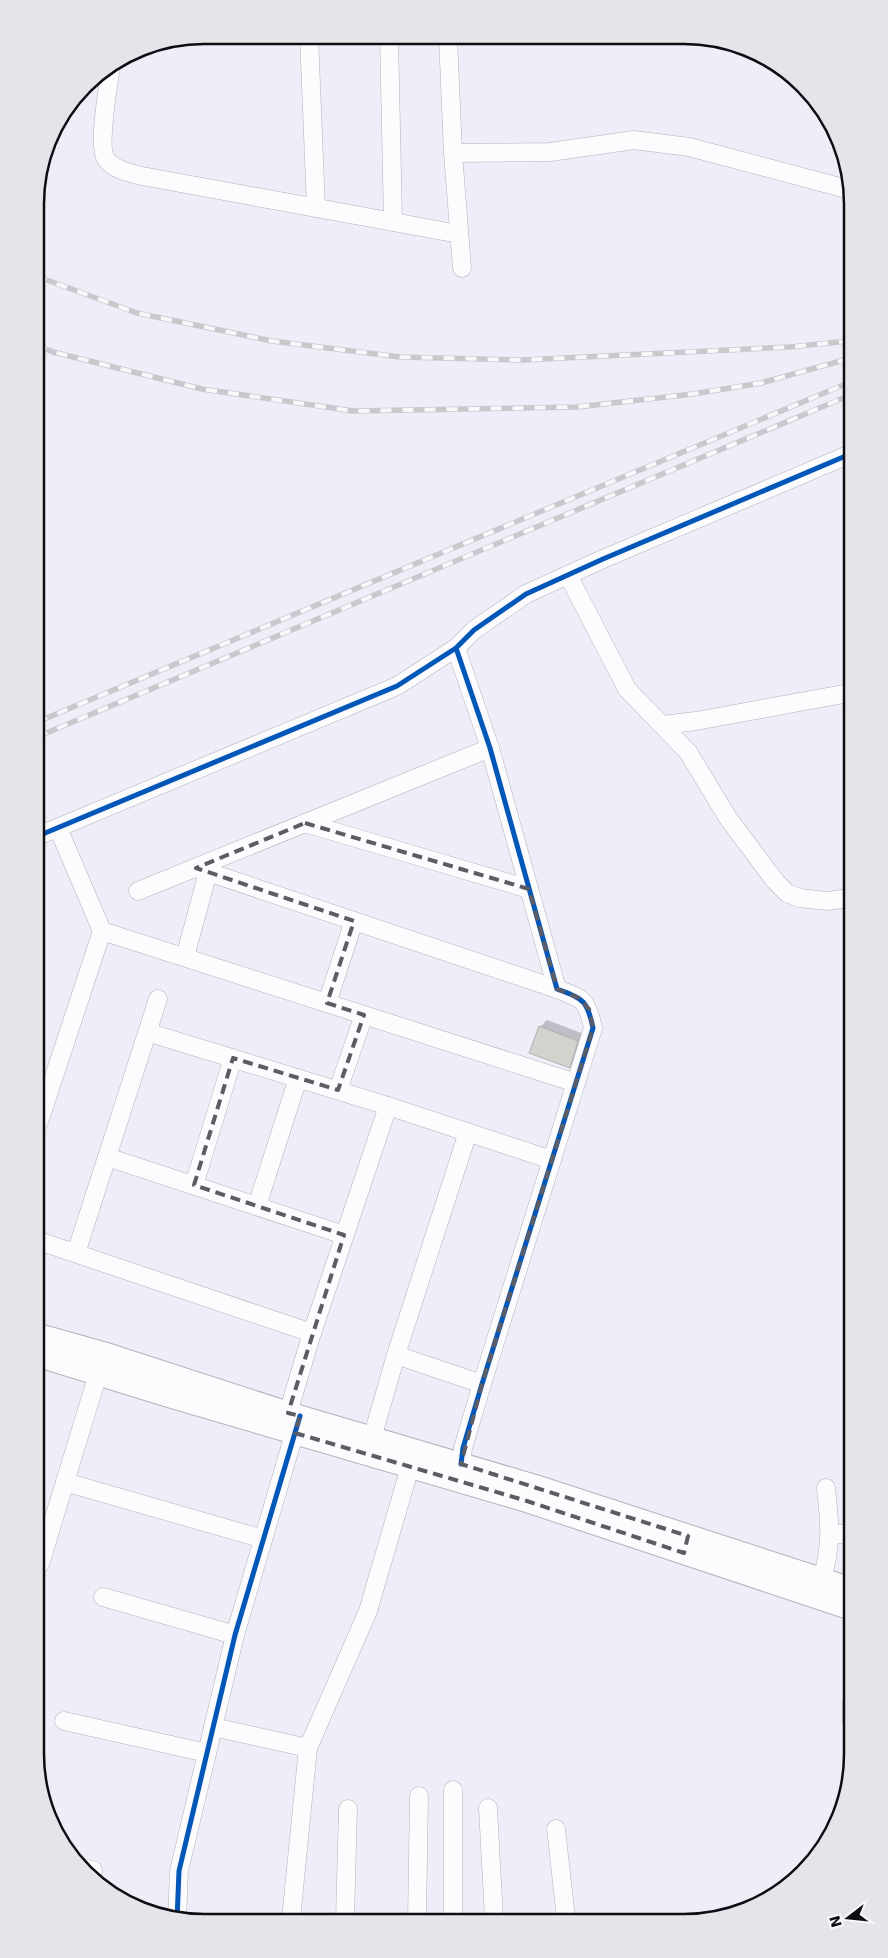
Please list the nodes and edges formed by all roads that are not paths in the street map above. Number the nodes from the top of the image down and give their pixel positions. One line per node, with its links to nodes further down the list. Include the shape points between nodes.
1 (309, 44): 7 (street)
2 (389, 44): 8 (street)
3 (448, 44): 5 (street)
4 (110, 74): 7 (street, via 102,144 106,159 121,170)
5 (453, 153): 6 (street, via 550,152 634,140 689,148); 9 (street)
6 (843, 188)
7 (316, 208): 8 (street)
8 (393, 222): 9 (street)
9 (459, 234): 10 (street)
10 (462, 268)
11 (844, 457): 12 (street)
12 (568, 575): 13 (street, via 507,606); 15 (street, via 627,689)
13 (456, 648): 16 (street); 18 (street, via 397,686)
14 (844, 694): 15 (street)
15 (663, 725): 23 (street, via 688,752 728,818 787,893 827,901)
16 (490, 748): 17 (street); 21 (street)
17 (305, 823): 20 (street); 21 (street)
18 (58, 828): 19 (street); 25 (street)
19 (44, 834)
20 (202, 870): 22 (street); 24 (street); 26 (street)
21 (529, 889): 27 (street)
22 (138, 891)
23 (844, 899)
24 (354, 921): 27 (street); 29 (street)
25 (102, 931): 26 (street); 35 (street)
26 (186, 958): 29 (street)
27 (556, 988): 34 (street, via 579,998 589,1008 593,1028)
28 (158, 999): 31 (street)
29 (327, 1003): 30 (street)
30 (364, 1014): 34 (street); 36 (street)
31 (147, 1032): 32 (street); 39 (street)
32 (234, 1058): 33 (street); 41 (street)
33 (298, 1078): 36 (street); 42 (street)
34 (576, 1083): 40 (street)
35 (44, 1088)
36 (338, 1090): 37 (street)
37 (388, 1106): 38 (street); 43 (street)
38 (468, 1132): 40 (street); 48 (street)
39 (107, 1157): 41 (street); 45 (street)
40 (552, 1160): 51 (street)
41 (194, 1185): 42 (street)
42 (257, 1206): 43 (street)
43 (344, 1235): 46 (street)
44 (44, 1242): 45 (street)
45 (76, 1253): 46 (street)
46 (312, 1333): 52 (street)
47 (44, 1336): 52 (main road, via 103,1353)
48 (396, 1355): 51 (street); 53 (street)
49 (44, 1358): 50 (main road)
50 (98, 1374): 52 (main road); 56 (street)
51 (482, 1384): 54 (street)
52 (294, 1421): 53 (main road); 55 (main road); 60 (street)
53 (372, 1438): 54 (main road)
54 (461, 1464): 61 (main road, via 535,1486)
55 (410, 1467): 61 (main road); 70 (street, via 368,1611)
56 (65, 1482): 60 (street); 62 (street)
57 (826, 1488): 58 (street)
58 (831, 1534): 59 (street); 63 (street)
59 (844, 1534)
60 (263, 1539): 67 (street)
61 (686, 1545): 63 (main road); 66 (main road)
62 (44, 1551)
63 (822, 1580): 64 (main road)
64 (844, 1587)
65 (103, 1597): 67 (street)
66 (844, 1607)
67 (235, 1635): 69 (street)
68 (64, 1721): 71 (street)
69 (213, 1727): 70 (street); 71 (street)
70 (308, 1748): 78 (street)
71 (207, 1753): 77 (street, via 179,1871)
72 (453, 1790): 81 (street)
73 (418, 1796): 80 (street)
74 (488, 1808): 82 (street)
75 (348, 1809): 79 (street)
76 (556, 1829): 83 (street)
77 (177, 1912)
78 (291, 1914)
79 (345, 1914)
80 (417, 1914)
81 (453, 1914)
82 (494, 1914)
83 (566, 1914)

